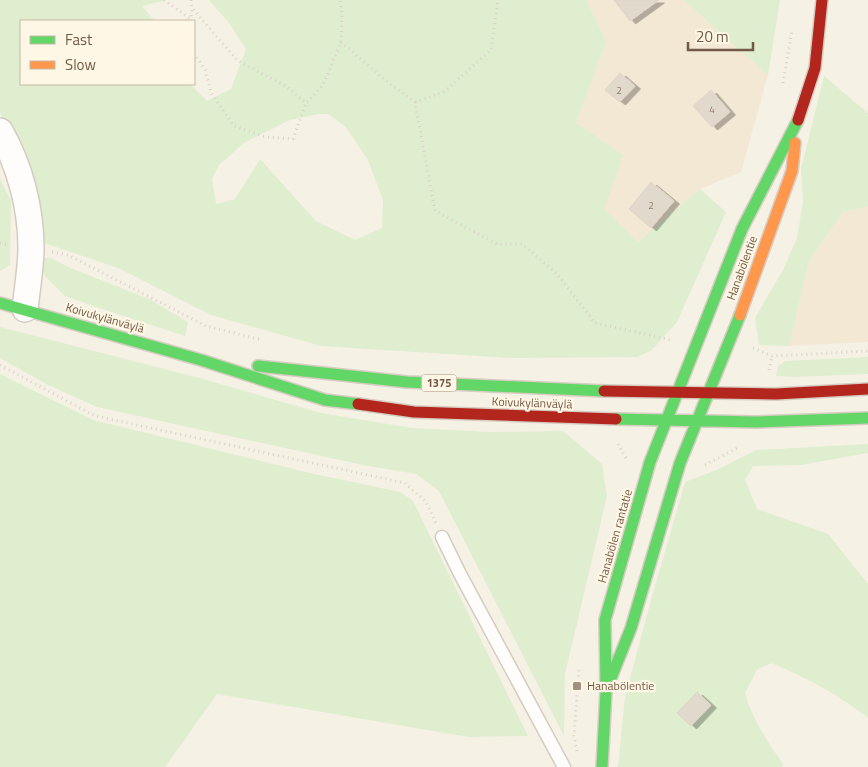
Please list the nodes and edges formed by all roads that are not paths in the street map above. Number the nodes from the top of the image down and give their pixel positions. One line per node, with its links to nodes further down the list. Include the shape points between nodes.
1 (822, 0): 2 (main road, Hanabölentie, via 815,68)
2 (798, 121): 8 (main road, Hanabölentie, via 742,229); 9 (main road, Hanabölentie, via 792,171 729,345)
3 (0, 131): 5 (street, via 20,176 28,206 31,249)
4 (0, 303): 5 (main road, Koivukylänväylä / 1375)
5 (25, 309): 6 (main road, Koivukylänväylä / 1375)
6 (202, 360): 8 (main road, Koivukylänväylä / 1375, via 408,382); 11 (main road, Koivukylänväylä / 1375, via 325,400 414,412)
7 (868, 389): 9 (main road, Koivukylänväylä / 1375, via 776,394)
8 (678, 393): 9 (main road, Koivukylänväylä / 1375); 11 (main road, Hanabölen rantatie)
9 (708, 393): 12 (main road, Hanabölentie)
10 (868, 418): 12 (main road, Koivukylänväylä / 1375)
11 (667, 421): 12 (main road, Koivukylänväylä / 1375); 14 (main road, Hanabölen rantatie, via 650,462 605,620)
12 (697, 421): 14 (main road, Hanabölen rantatie, via 680,463 631,628)
13 (442, 537): 15 (lane)
14 (606, 691): 16 (main road, Hanabölen rantatie)
15 (564, 767)
16 (602, 767)

